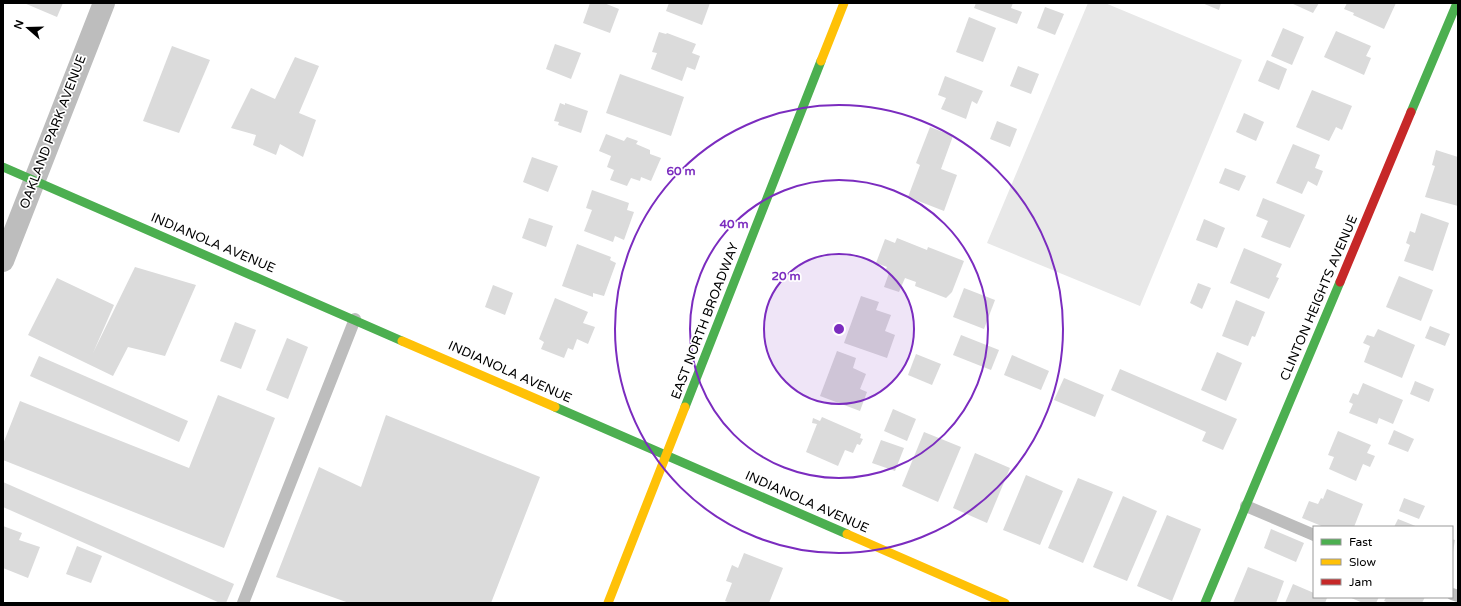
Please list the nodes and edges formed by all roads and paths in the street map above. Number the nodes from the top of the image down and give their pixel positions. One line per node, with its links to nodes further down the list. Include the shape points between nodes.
1 (104, 3): 5 (street, OAKLAND PARK AVENUE)
2 (844, 3): 8 (main road, EAST NORTH BROADWAY)
3 (1457, 3): 9 (main road, CLINTON HEIGHTS AVENUE)
4 (3, 167): 5 (main road, INDIANOLA AVENUE)
5 (34, 180): 6 (street, OAKLAND PARK AVENUE); 7 (main road, INDIANOLA AVENUE)
6 (3, 261)
7 (355, 319): 8 (main road, INDIANOLA AVENUE); 11 (lane)
8 (667, 455): 12 (main road, EAST NORTH BROADWAY); 13 (main road, INDIANOLA AVENUE)
9 (1246, 506): 10 (lane); 14 (main road, CLINTON HEIGHTS AVENUE)
10 (1313, 535)
11 (243, 603)
12 (608, 603)
13 (1005, 603)
14 (1205, 603)

